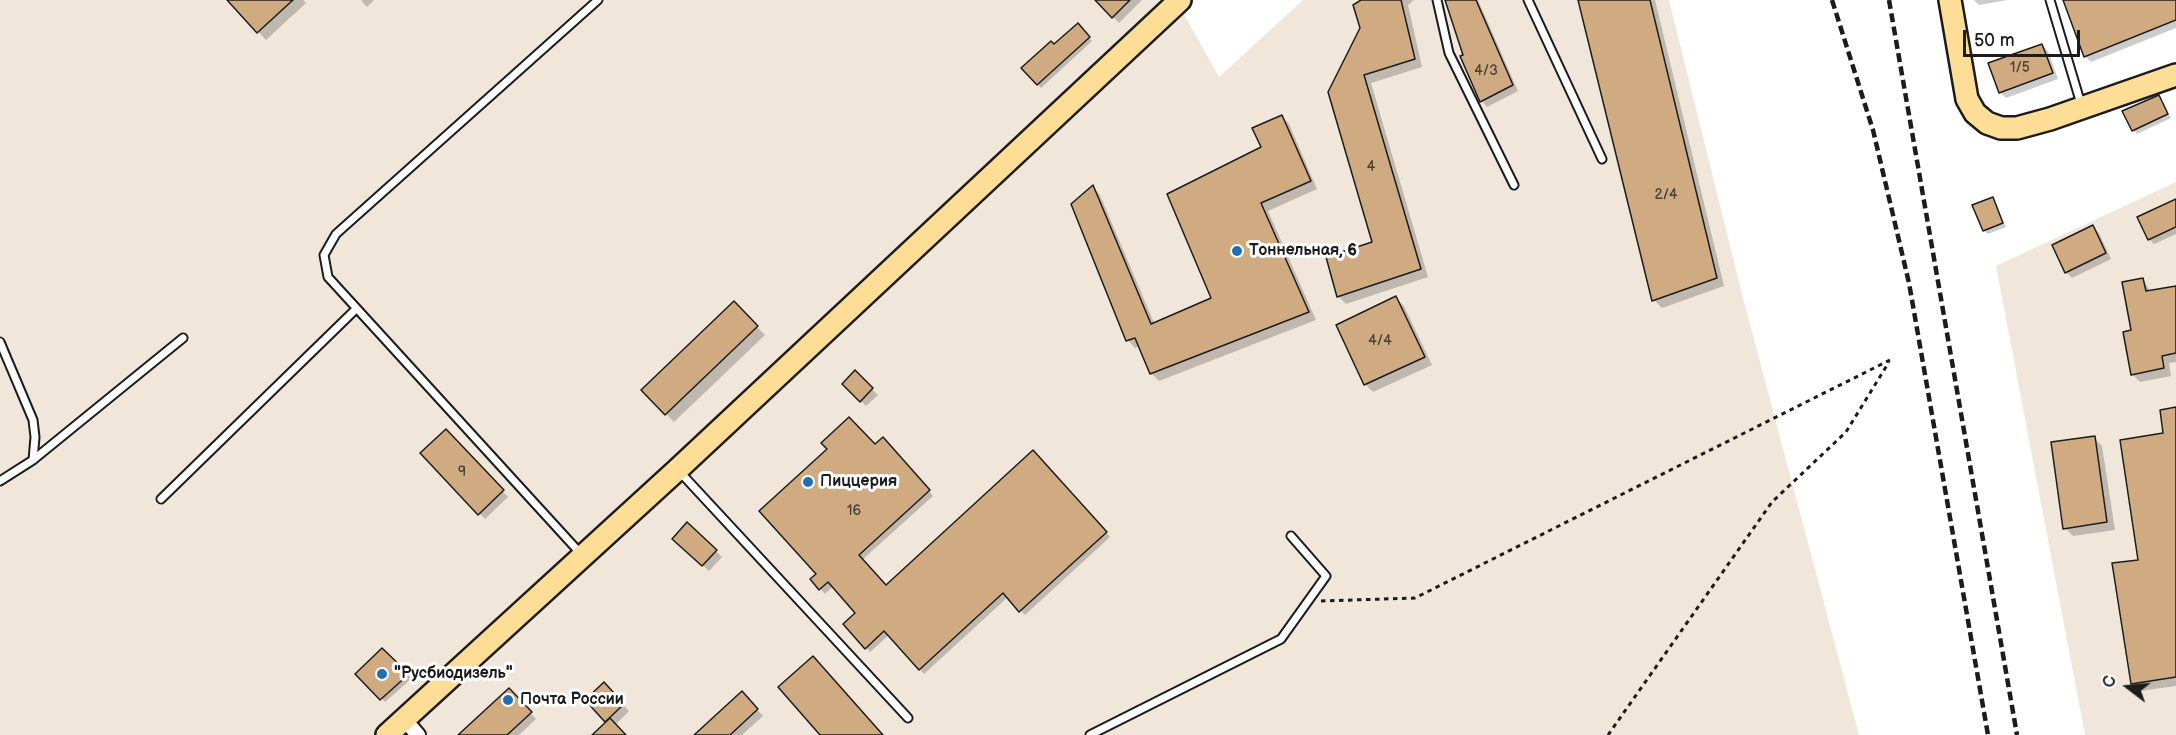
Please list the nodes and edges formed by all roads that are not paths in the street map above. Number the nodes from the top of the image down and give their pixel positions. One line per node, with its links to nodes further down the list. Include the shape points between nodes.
1 (597, 0): 11 (lane, via 336,234 324,255 328,277)
2 (1180, 0): 15 (main road)
3 (1437, 0): 10 (lane, via 1449,53)
4 (1528, 0): 9 (lane)
5 (1950, 0): 8 (main road, via 1966,99 1987,123 2017,128)
6 (2050, 0): 8 (lane)
7 (2176, 75): 8 (main road)
8 (2082, 109)
9 (1602, 159)
10 (1514, 185)
11 (356, 309): 17 (lane); 19 (lane)
12 (183, 338): 14 (lane)
13 (0, 342): 14 (lane, via 33,420)
14 (33, 460): 16 (lane)
15 (677, 470): 19 (main road); 20 (lane)
16 (0, 481)
17 (162, 499)
18 (1291, 536): 24 (lane, via 1326,576 1281,639)
19 (582, 554): 21 (main road)
20 (908, 718)
21 (404, 719): 22 (main road); 23 (street)
22 (387, 735)
23 (418, 735)
24 (1090, 735)

